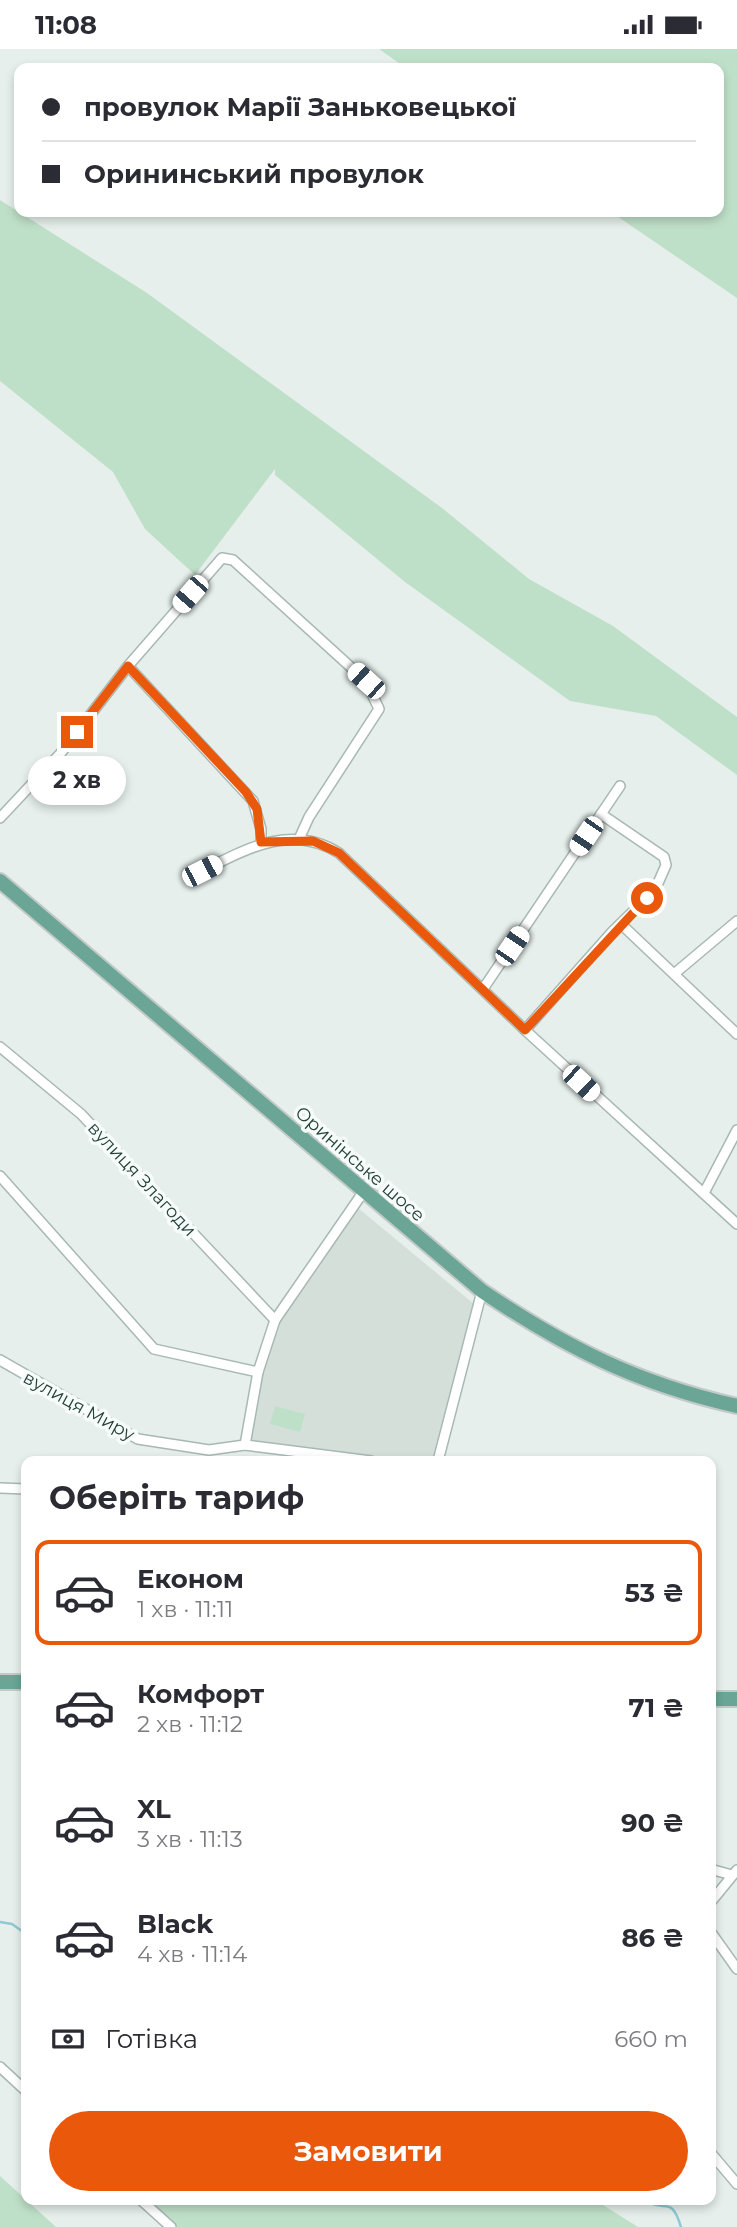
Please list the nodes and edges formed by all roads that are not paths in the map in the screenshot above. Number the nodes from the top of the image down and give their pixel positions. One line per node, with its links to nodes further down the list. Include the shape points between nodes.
1 (128, 666): 4 (street, via 60,754); 5 (street, via 222,558 233,560 366,681 379,709); 6 (street, via 246,792 257,809)
2 (620, 786): 3 (street)
3 (601, 814): 10 (street, via 667,862 655,890); 12 (street)
4 (0, 818)
5 (299, 839): 6 (street); 12 (street, via 339,853)
6 (261, 842): 7 (street)
7 (202, 871)
8 (0, 881): 18 (main road, Оринінське шосе)
9 (737, 921): 11 (street)
10 (621, 923): 11 (street); 13 (street)
11 (674, 974): 14 (street)
12 (483, 989): 13 (street)
13 (525, 1030): 19 (street)
14 (737, 1034)
15 (0, 1047): 22 (street, вулиця Злагоди, via 81,1114)
16 (737, 1130): 19 (street)
17 (0, 1176): 24 (street, via 154,1349)
18 (364, 1191): 21 (main road, Оринінське шосе); 22 (street)
19 (704, 1193): 20 (street)
20 (737, 1224)
21 (482, 1291): 25 (main road, Оринінське шосе, via 593,1359 683,1394); 28 (street)
22 (275, 1321): 24 (street)
23 (0, 1360): 26 (street, вулиця Миру, via 138,1439 209,1450)
24 (258, 1372): 26 (street)
25 (737, 1406)
26 (245, 1445): 27 (street)
27 (332, 1456)
28 (439, 1456)
29 (0, 1488): 30 (street)
30 (21, 1489)
31 (0, 1682): 32 (main road)
32 (21, 1682)
33 (716, 1699): 34 (main road)
34 (737, 1699)
35 (716, 1870): 36 (street)
36 (735, 1872): 37 (street)
37 (716, 1896)
38 (716, 1939): 39 (street)
39 (737, 1969)
40 (0, 2067): 41 (street)
41 (21, 2086)
42 (716, 2159): 43 (street)
43 (737, 2184)
44 (147, 2205): 45 (street)
45 (171, 2227)

